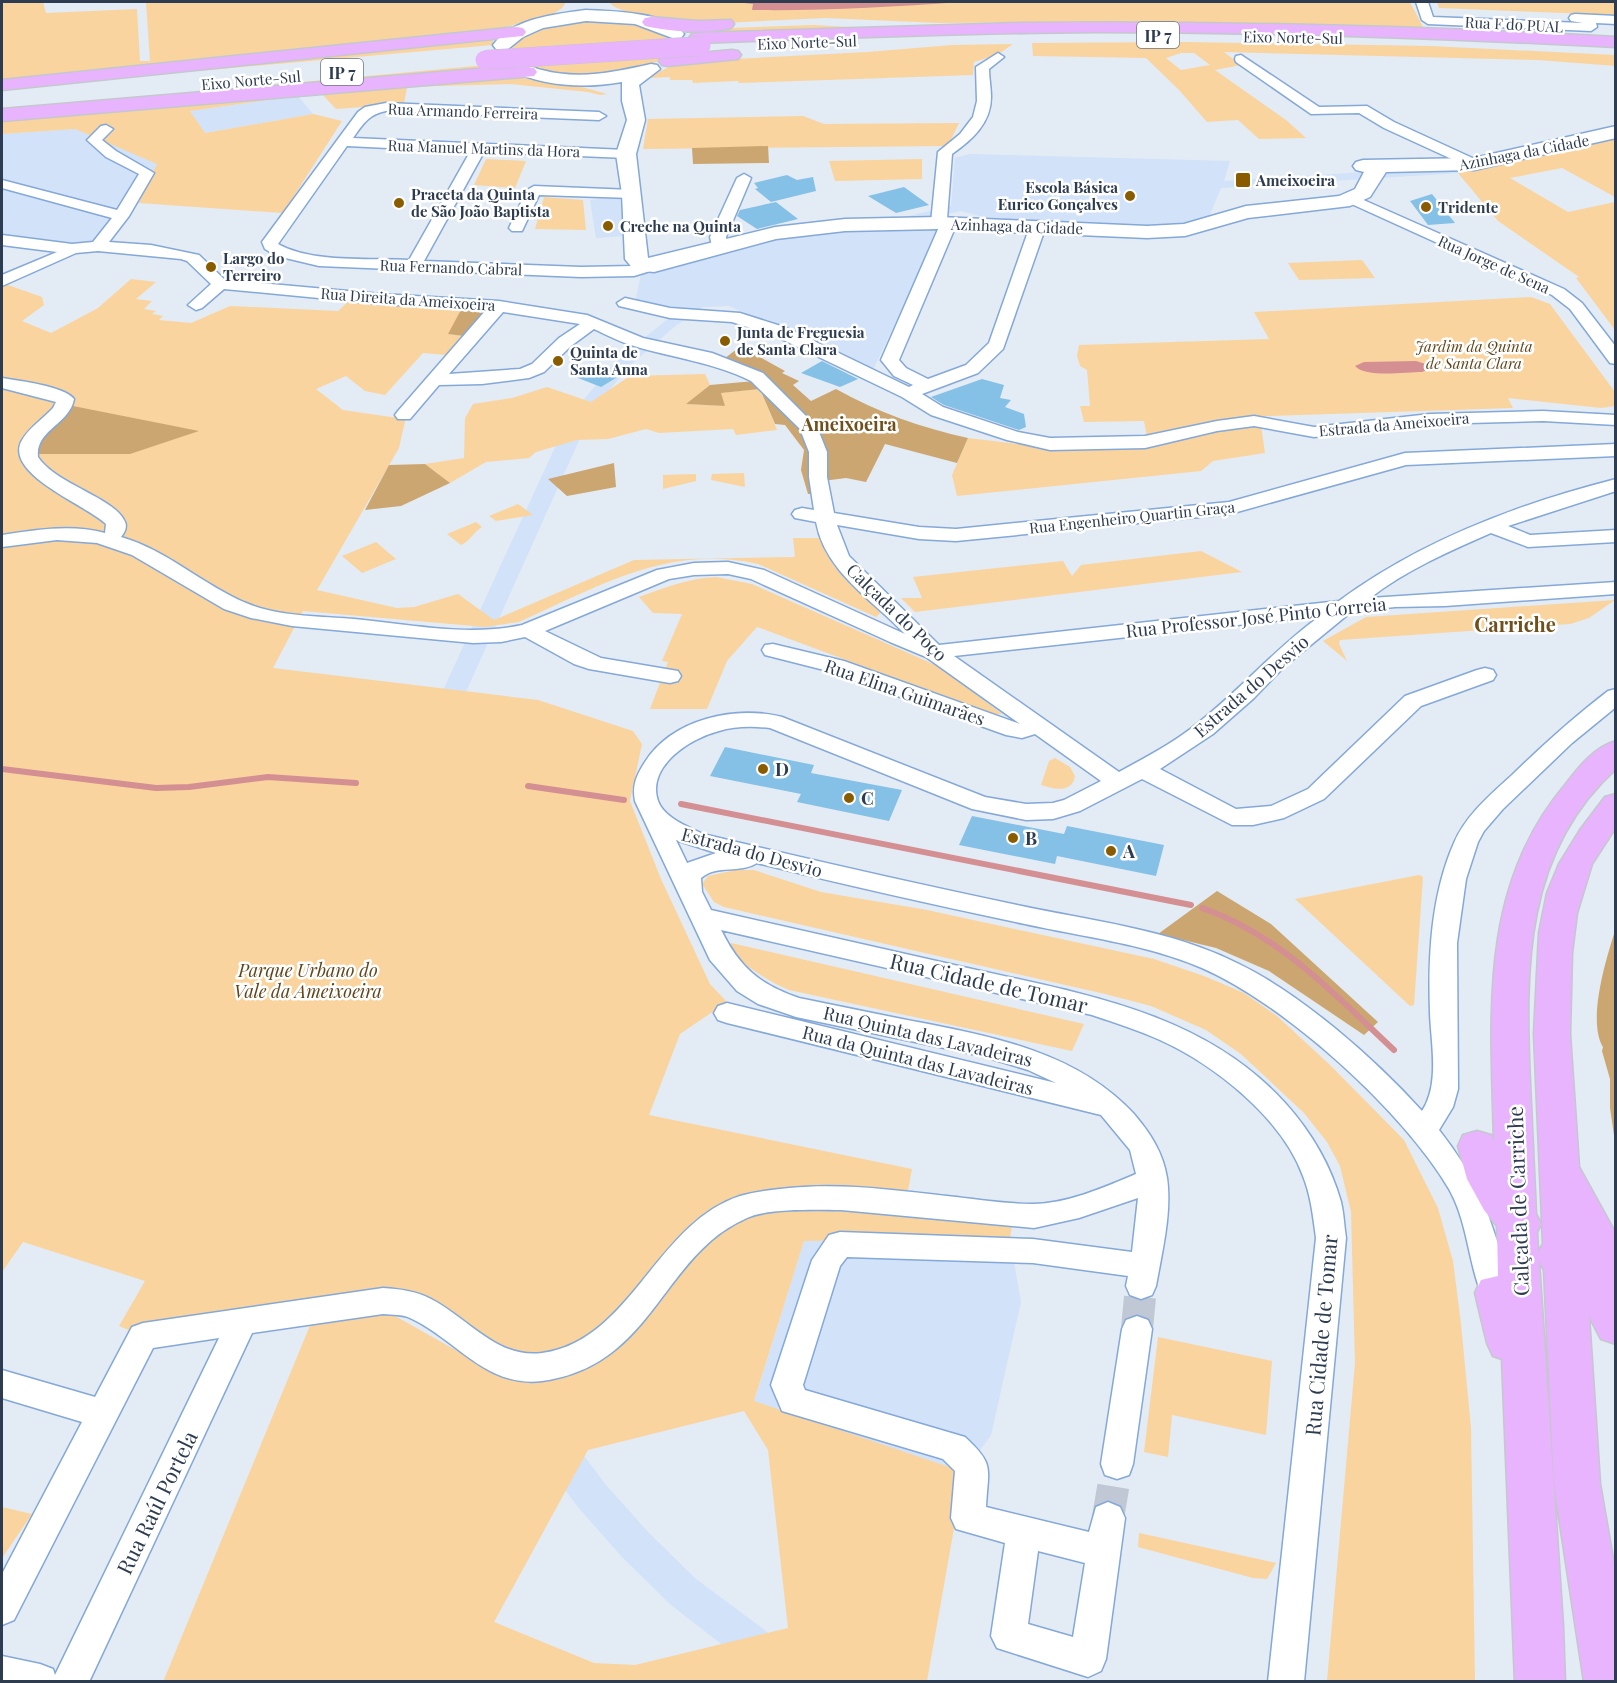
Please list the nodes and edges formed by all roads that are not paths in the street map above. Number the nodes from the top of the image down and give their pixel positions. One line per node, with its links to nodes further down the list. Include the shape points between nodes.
1 (580, 2): 5 (street)
2 (598, 2): 4 (street)
3 (1425, 11): 6 (street, Rua F do PUAL, via 1592,27 1588,19)
4 (622, 17): 5 (street); 7 (street)
5 (556, 19): 8 (street)
6 (1616, 20)
7 (651, 22): 9 (highway, via 697,26 847,21 1007,25); 10 (street)
8 (517, 32): 12 (street); 23 (highway)
9 (1030, 32): 11 (highway, Eixo Norte-Sul / IP 7, via 1346,31); 13 (highway, Eixo Norte-Sul / IP 7); 14 (highway); 23 (highway, Eixo Norte-Sul / IP 7, bridge, via 699,42)
10 (675, 34)
11 (1616, 42)
12 (502, 45)
13 (1616, 50)
14 (780, 52)
15 (746, 54): 16 (highway)
16 (673, 57): 21 (street)
17 (998, 57): 38 (street, via 983,68 984,106 978,122 962,141 945,152)
18 (1241, 59): 32 (street, via 1316,111 1362,109)
19 (511, 64): 20 (street)
20 (528, 72): 22 (street); 23 (highway)
21 (644, 72): 22 (street); 25 (street, via 630,83)
22 (576, 79): 25 (street)
23 (198, 81): 24 (highway); 24 (highway)
24 (7, 99)
25 (631, 101): 31 (street, via 636,120)
26 (599, 116): 29 (street, Rua Armando Ferreira, via 377,108 365,112)
27 (106, 129): 37 (street, via 94,140 147,173)
28 (1616, 132): 32 (street, Azinhaga da Cidade)
29 (343, 142): 30 (street, Rua Manuel Martins da Hora); 44 (street, Rua Armando Ferreira, via 270,242)
30 (479, 149): 31 (street, Rua Manuel Martins da Hora); 46 (street)
31 (626, 154): 35 (street)
32 (1474, 164): 36 (street, Azinhaga da Cidade, via 1377,166 1363,193)
33 (744, 178): 41 (street)
34 (2, 184): 37 (street)
35 (632, 194): 40 (street, via 534,190); 47 (street)
36 (1350, 198): 39 (street, Azinhaga da Cidade, via 1335,204 1246,212 1169,232); 54 (street, Rua Jorge de Sena, via 1558,292 1576,306)
37 (121, 216): 43 (street)
38 (944, 223): 39 (street, Azinhaga da Cidade); 41 (street, Azinhaga da Cidade, via 803,228 741,242); 57 (street, via 890,360 900,372)
39 (1038, 226): 57 (street, via 997,345 972,369)
40 (517, 228)
41 (721, 238): 47 (street, Azinhaga da Cidade, via 684,256)
42 (2, 240): 45 (street)
43 (98, 246): 45 (street); 49 (street, via 193,258)
44 (271, 246): 46 (street, Rua Fernando Cabral, via 283,253 319,261)
45 (72, 249): 48 (street)
46 (413, 266): 47 (street, Rua Fernando Cabral, via 559,271)
47 (641, 268): 52 (street, Rua Fernando Cabral, via 670,313); 53 (street)
48 (2, 281)
49 (220, 284): 50 (street); 51 (street, Rua Direita da Ameixoeira)
50 (196, 305)
51 (499, 306): 53 (street, Rua Direita da Ameixoeira); 55 (street)
52 (734, 317): 58 (street, Estrada da Ameixoeira, via 781,332)
53 (597, 324): 55 (street, via 565,342 538,368 523,374); 64 (street, Calçada do Poço, via 638,342 731,364 757,377 814,437)
54 (1616, 359)
55 (434, 380): 59 (street)
56 (2, 383): 67 (street, via 65,399 64,407 30,442 27,454 52,480 106,511 116,522)
57 (927, 386): 58 (street)
58 (908, 393): 60 (street, Estrada da Ameixoeira, via 937,411 1050,444 1135,443 1217,426 1260,422 1314,432 1430,418 1543,416)
59 (404, 415)
60 (1616, 420)
61 (1616, 450): 64 (street, Rua Engenheiro Quartin Graça, via 1405,459 1230,508 956,535)
62 (1616, 485): 65 (street, Estrada do Desvio)
63 (802, 514): 64 (street, Rua Engenheiro Quartin Graça)
64 (824, 518): 73 (street, Calçada do Poço, via 840,558)
65 (1491, 526): 66 (street, via 1528,541); 70 (street, Estrada do Desvio, via 1378,582)
66 (1616, 536)
67 (110, 539): 68 (street, via 74,532); 71 (street, via 151,556 231,604 264,615 473,637)
68 (2, 542)
69 (1616, 588): 70 (street, Rua Professor José Pinto Correia)
70 (1344, 607): 73 (street, Rua Professor José Pinto Correia); 79 (street, Estrada do Desvio, via 1276,662 1205,729)
71 (528, 630): 73 (street, via 664,574 728,568 757,574); 75 (street, via 597,664)
72 (773, 650): 77 (street, Rua Elina Guimarães, via 836,666 1014,730)
73 (934, 652): 77 (street, Calçada do Poço)
74 (1485, 675): 79 (street, via 1413,701 1316,794 1290,807 1249,818 1232,817)
75 (670, 676)
76 (1616, 696): 87 (street, via 1568,734 1481,817 1467,840 1451,895 1445,956 1446,1084 1440,1106)
77 (1036, 726): 80 (street, Calçada do Poço)
78 (1616, 751): 91 (highway, Calçada de Carriche, via 1566,804 1537,852 1523,892 1513,957 1510,1026)
79 (1142, 769): 80 (street, Estrada do Desvio)
80 (1118, 782): 82 (street, Estrada do Desvio, via 1072,806 1053,811 1001,809 774,722 743,720 699,729 664,751 645,784)
81 (1616, 804): 89 (highway, via 1588,842 1571,875 1559,921 1552,1034)
82 (647, 805): 83 (street, Estrada do Desvio, via 673,831); 84 (street)
83 (767, 858): 84 (street, via 730,860 698,868 689,876); 87 (street, Estrada do Desvio, via 1153,943 1209,961 1269,991 1296,1011)
84 (696, 904): 86 (street, Rua Quinta das Lavadeiras, via 723,960 746,984 767,997 796,1007 993,1047 1041,1062 1085,1086); 107 (street, Rua Cidade de Tomar, via 1134,1018 1209,1055 1271,1107 1292,1133 1310,1159 1326,1201 1331,1238)
85 (727, 1013): 86 (street, Rua da Quinta das Lavadeiras)
86 (1110, 1107): 90 (street, Rua Quinta das Lavadeiras, via 1145,1149)
87 (1423, 1130): 94 (street, Estrada do Desvio, via 1460,1182 1482,1235)
88 (1477, 1146): 91 (highway, via 1488,1185)
89 (1559, 1154): 92 (highway); 93 (highway, via 1566,1181 1605,1254)
90 (1153, 1179): 95 (street, via 1114,1196 1034,1216 842,1197 801,1197 735,1210 708,1227 625,1323 599,1345 573,1359 543,1367 516,1367 493,1360 423,1309 408,1303 383,1301); 102 (street, Rua Quinta das Lavadeiras, via 1143,1276 1033,1251 840,1244 827,1260 787,1386 793,1401 953,1447 972,1465 968,1518)
91 (1516, 1220): 92 (highway); 101 (highway, Calçada de Carriche)
92 (1565, 1263): 96 (highway, via 1601,1298); 109 (highway, via 1577,1484)
93 (1616, 1291)
94 (1496, 1293): 101 (highway, via 1514,1366)
95 (242, 1322): 99 (street, via 143,1336); 106 (street, Rua Raúl Portela)
96 (1616, 1326)
97 (1137, 1329): 100 (street)
98 (2, 1384): 99 (street)
99 (103, 1414): 103 (street)
100 (1117, 1464)
101 (1531, 1486): 108 (highway, Calçada de Carriche)
102 (1024, 1532): 102 (street, Rua Quinta das Lavadeiras, via 1106,1535 1088,1659 1009,1636)
103 (6, 1589)
104 (2, 1674): 105 (street)
105 (40, 1682)
106 (70, 1682)
107 (1286, 1682)
108 (1540, 1682)
109 (1609, 1682)

